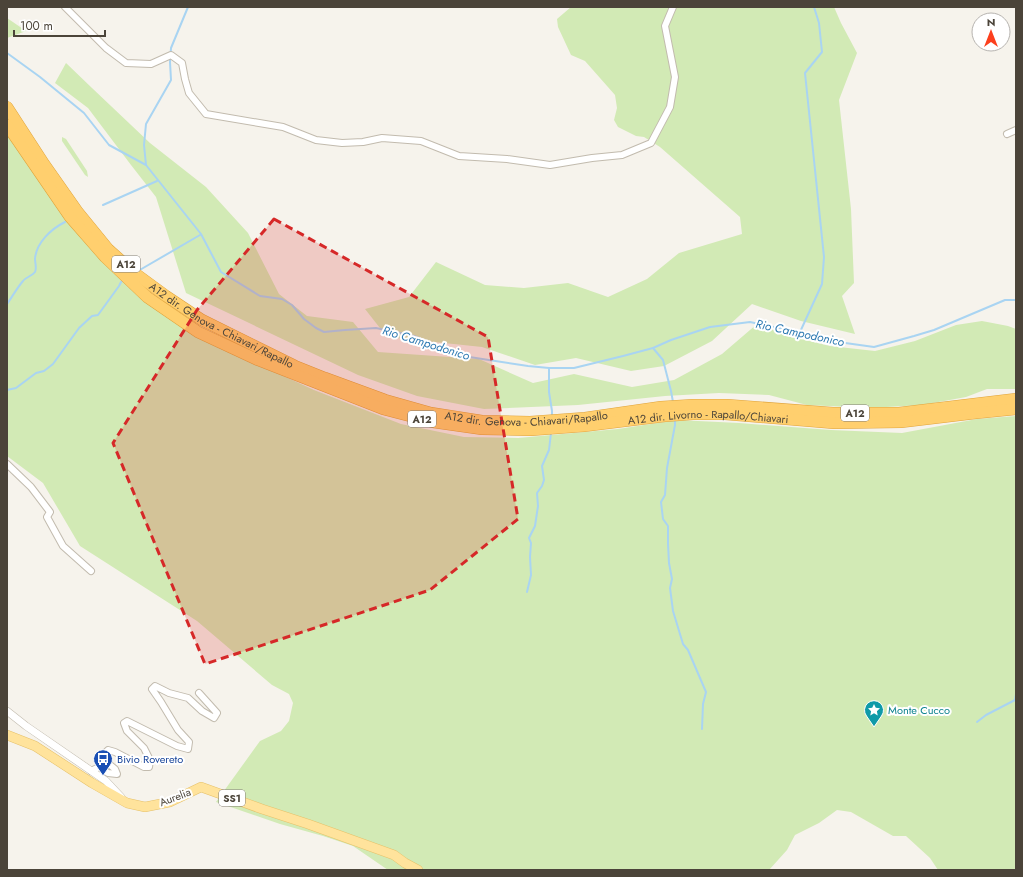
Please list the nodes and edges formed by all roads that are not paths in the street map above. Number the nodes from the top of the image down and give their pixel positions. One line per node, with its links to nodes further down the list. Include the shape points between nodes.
1 (65, 7): 2 (street, via 106,48 126,63 151,64 171,55 182,63 189,93 206,114 283,127 316,140 342,143 382,138 421,141 459,156 550,165 622,155 651,143 670,107 675,77 665,26)
2 (673, 7)
3 (7, 107): 7 (highway, A12 dir. Genova - Chiavari/Rapallo / A12, via 77,211 108,249 136,274 202,320)
4 (7, 125): 7 (highway, A12, via 70,217 105,257 147,297 198,332 258,360)
5 (1016, 130): 6 (street)
6 (1007, 134)
7 (293, 370): 9 (highway, A12 dir. Genova - Chiavari/Rapallo / A12, via 365,397 482,425 584,422 635,415 661,407)
8 (1016, 399): 9 (highway, A12 dir. Genova - Chiavari/Rapallo / A12, via 899,413 833,413 727,405)
9 (693, 409): 10 (highway, A12 dir. Livorno - Rapallo/Chiavari / A12, via 725,414 834,422 901,422)
10 (1016, 409)
11 (7, 464): 12 (street, via 31,487 50,512 47,517 63,546)
12 (91, 571)
13 (199, 693): 16 (street, via 217,713 214,718 188,698 155,686 152,690 178,730 189,742 188,749 127,721 124,724 127,731 144,748 150,760 148,767 108,750 104,754 105,761 117,774 108,773 99,767)
14 (7, 711): 16 (street)
15 (7, 735): 17 (main road, Aurelia / SS1, via 35,746)
16 (92, 771): 17 (street, via 106,781)
17 (127, 803): 18 (main road, Aurelia / SS1, via 145,807 170,802 201,787 394,855)
18 (418, 870)

